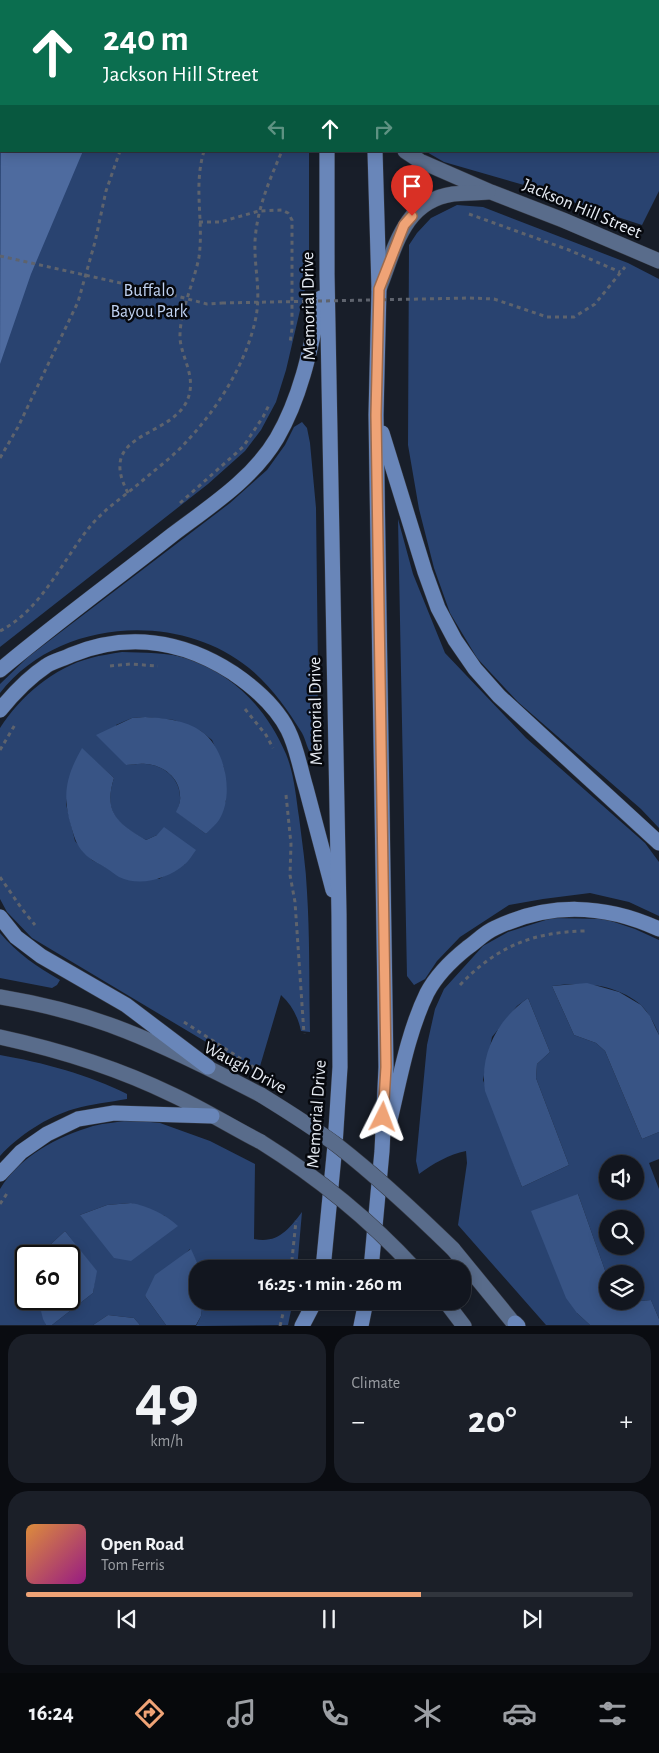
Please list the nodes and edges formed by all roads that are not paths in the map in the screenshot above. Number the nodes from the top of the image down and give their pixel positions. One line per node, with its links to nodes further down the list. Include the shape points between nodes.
1 (327, 152): 6 (main road, Memorial Drive)
2 (375, 152): 7 (main road)
3 (406, 152): 4 (main road, Jackson Hill Street)
4 (491, 192): 5 (main road, Jackson Hill Street); 7 (main road, Jackson Hill Street, via 452,194 421,207 404,225)
5 (659, 261)
6 (327, 274): 9 (main road, via 304,375 292,409 258,463 220,498); 12 (main road, Memorial Drive)
7 (379, 289): 8 (main road)
8 (376, 415): 11 (main road, via 425,572 438,608 455,640 499,696); 19 (main road, via 386,1067)
9 (0, 670)
10 (0, 710): 12 (main road, via 15,691 47,665 82,650 112,643 146,642 178,647 215,662 245,681 270,703 288,729 297,752)
11 (659, 843)
12 (339, 914): 21 (main road, Memorial Drive, via 340,1067)
13 (0, 917): 17 (main road, via 16,937 41,956 126,1005)
14 (659, 929): 19 (main road, via 637,919 589,908 539,911 493,928 453,959 428,991 413,1028)
15 (0, 997): 17 (main road, Waugh Drive, via 65,1012 125,1031)
16 (0, 1036): 18 (main road, via 54,1049 114,1069 173,1094)
17 (208, 1067): 29 (main road, Waugh Drive, bridge, via 303,1121 388,1186 453,1249)
18 (212, 1116): 20 (main road, via 114,1113 78,1119 47,1134 21,1152); 23 (main road, bridge, via 315,1178)
19 (382, 1151): 22 (main road)
20 (0, 1174)
21 (324, 1260)
22 (372, 1260)
23 (406, 1260)
24 (310, 1310): 30 (main road)
25 (317, 1310): 31 (main road)
26 (365, 1310): 32 (main road)
27 (367, 1310): 33 (main road)
28 (452, 1310): 34 (main road)
29 (516, 1325)
30 (302, 1326)
31 (314, 1326)
32 (361, 1326)
33 (367, 1326)
34 (464, 1326)

